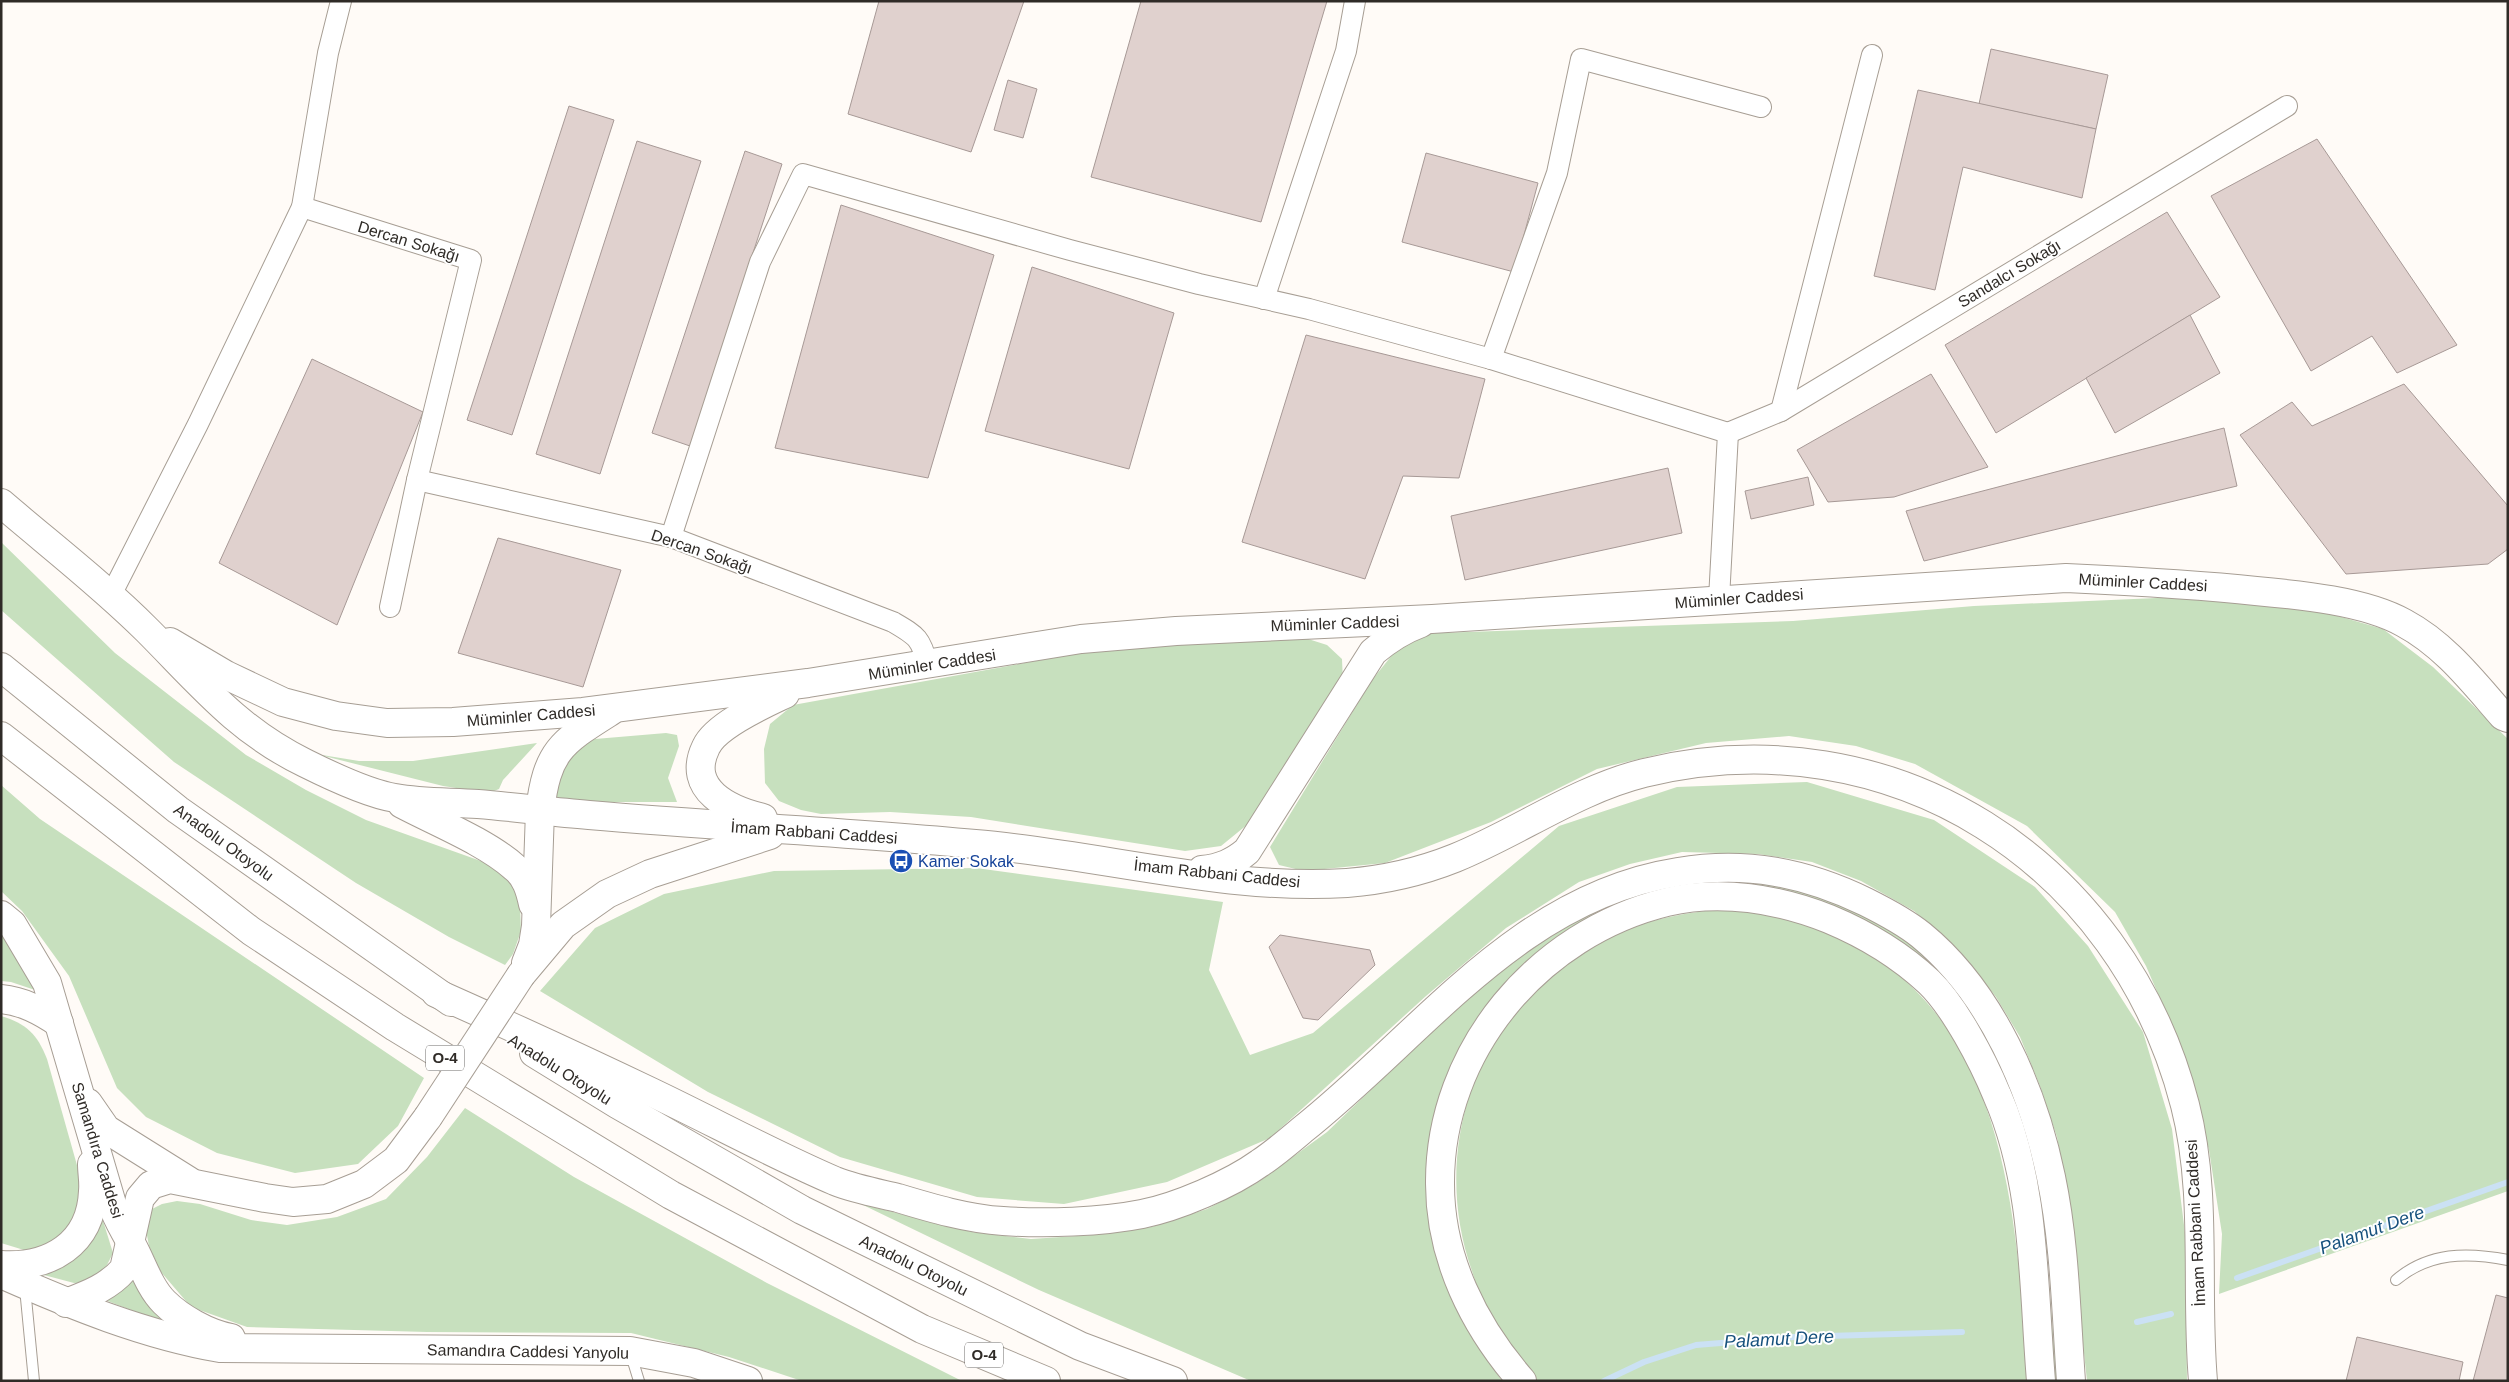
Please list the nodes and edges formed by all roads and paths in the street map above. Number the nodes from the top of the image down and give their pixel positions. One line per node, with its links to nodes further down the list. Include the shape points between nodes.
1 (341, 1): 6 (street, via 328,54)
2 (1355, 1): 7 (street, via 1346,51)
3 (1872, 55): 9 (street)
4 (2287, 106): 9 (street, Sandalcı Sokağı)
5 (1761, 107): 8 (street, via 1582,59 1557,173)
6 (302, 207): 11 (street, Dercan Sokağı, via 471,260); 14 (street, via 198,424)
7 (1264, 299): 8 (street); 13 (street, via 1070,250 802,174 760,262)
8 (1491, 359): 10 (street)
9 (1781, 411): 10 (street, Sandalcı Sokağı)
10 (1728, 433): 15 (street)
11 (417, 480): 13 (street, Dercan Sokağı); 16 (street, Dercan Sokağı)
12 (1, 503): 14 (main road)
13 (671, 536): 20 (street, Dercan Sokağı, via 893,622 910,631 922,644)
14 (110, 597): 19 (main road)
15 (1719, 599): 17 (main road, Müminler Caddesi); 25 (main road, Müminler Caddesi, via 2066,578 2168,582 2308,596 2360,607 2403,622 2446,652)
16 (390, 607)
17 (1432, 619): 18 (main road, Müminler Caddesi); 22 (main road, via 1389,638)
18 (1314, 624): 20 (main road, Müminler Caddesi, via 1082,639); 22 (main road, via 1342,629 1354,639 1360,654)
19 (145, 628): 24 (main road, Müminler Caddesi, via 226,675 275,698 336,716 387,723 453,722 583,712); 27 (main road, İmam Rabbani Caddesi, via 206,692 264,740 303,763)
20 (928, 666): 23 (main road, Müminler Caddesi)
21 (1, 667): 36 (main road, Anadolu Otoyolu, via 178,810)
22 (1358, 673): 30 (main road)
23 (808, 683): 24 (main road, Müminler Caddesi); 29 (main road, via 737,718 706,746 701,766 712,796 727,807)
24 (619, 706): 28 (main road, via 560,746 551,763)
25 (2508, 718)
26 (1, 736): 48 (main road, O-4, via 251,931 395,1027 671,1195)
27 (392, 798): 28 (main road, İmam Rabbani Caddesi); 34 (main road, via 516,867 529,887)
28 (540, 811): 29 (main road, İmam Rabbani Caddesi, via 670,824); 34 (main road)
29 (798, 829): 31 (main road, İmam Rabbani Caddesi, via 982,844); 35 (main road, via 749,840 650,874 607,894 563,925)
30 (1258, 832): 31 (main road, via 1247,851 1233,862 1214,869); 32 (main road, via 1256,852 1261,867 1273,876)
31 (1180, 872): 32 (main road, İmam Rabbani Caddesi)
32 (1304, 883): 60 (main road, İmam Rabbani Caddesi, via 1381,879 1421,870 1458,857 1617,780 1684,766 1740,761 1819,764 1859,771 1920,791 1954,808 2014,844 2048,872 2085,912 2115,952 2158,1025 2175,1069 2194,1146)
33 (1, 914): 38 (main road, Samandıra Caddesi, via 12,924 47,983)
34 (536, 926): 35 (main road, via 533,945)
35 (521, 975): 41 (main road, bridge, via 396,1160 364,1184 327,1199 293,1202)
36 (436, 993): 56 (main road, Anadolu Otoyolu, via 617,1104 802,1210 1080,1346); 59 (main road, via 839,1182 936,1209 1000,1221 1072,1221 1144,1214 1203,1194 1256,1166 1334,1104 1459,987 1553,916 1600,893 1658,875 1706,868 1752,867 1794,875 1840,889 1880,908 1921,934 1957,972 1989,1014 2031,1102 2051,1177)
37 (1, 999): 38 (main road, via 40,1011)
38 (59, 1023): 39 (main road, Samandıra Caddesi)
39 (77, 1086): 40 (main road, Samandıra Caddesi); 41 (main road, via 106,1129)
40 (94, 1143): 42 (main road, Samandıra Caddesi, via 117,1218); 44 (main road, via 94,1192 87,1222 74,1244 44,1261 19,1266)
41 (190, 1182): 42 (main road, via 170,1179 151,1185 140,1198)
42 (130, 1240): 47 (main road, via 124,1268 118,1276 101,1288); 49 (main road, Samandıra Caddesi, via 163,1301 194,1323 222,1336)
43 (2508, 1260): 46 (lane, via 2440,1256 2423,1262)
44 (1, 1265)
45 (13, 1279): 47 (main road); 51 (lane)
46 (2396, 1280)
47 (66, 1303): 49 (main road, via 185,1342 220,1348)
48 (922, 1329): 54 (main road); 55 (main road, O-4)
49 (304, 1350): 50 (main road, Samandıra Caddesi Yanyolu)
50 (630, 1351): 52 (lane); 53 (main road, Samandıra Caddesi Yanyolu, via 694,1364)
51 (34, 1381)
52 (639, 1381)
53 (748, 1381)
54 (1024, 1381)
55 (1046, 1381)
56 (1173, 1381)
57 (1522, 1381): 58 (main road, via 1497,1352 1471,1309 1454,1265 1445,1226 1440,1186 1442,1151 1448,1120 1469,1056 1518,987 1569,945 1636,911 1704,897 1754,899 1800,908 1854,929 1891,952 1931,984 1967,1034 1998,1096 2017,1150 2027,1205)
58 (2041, 1381)
59 (2071, 1381)
60 (2203, 1381)

